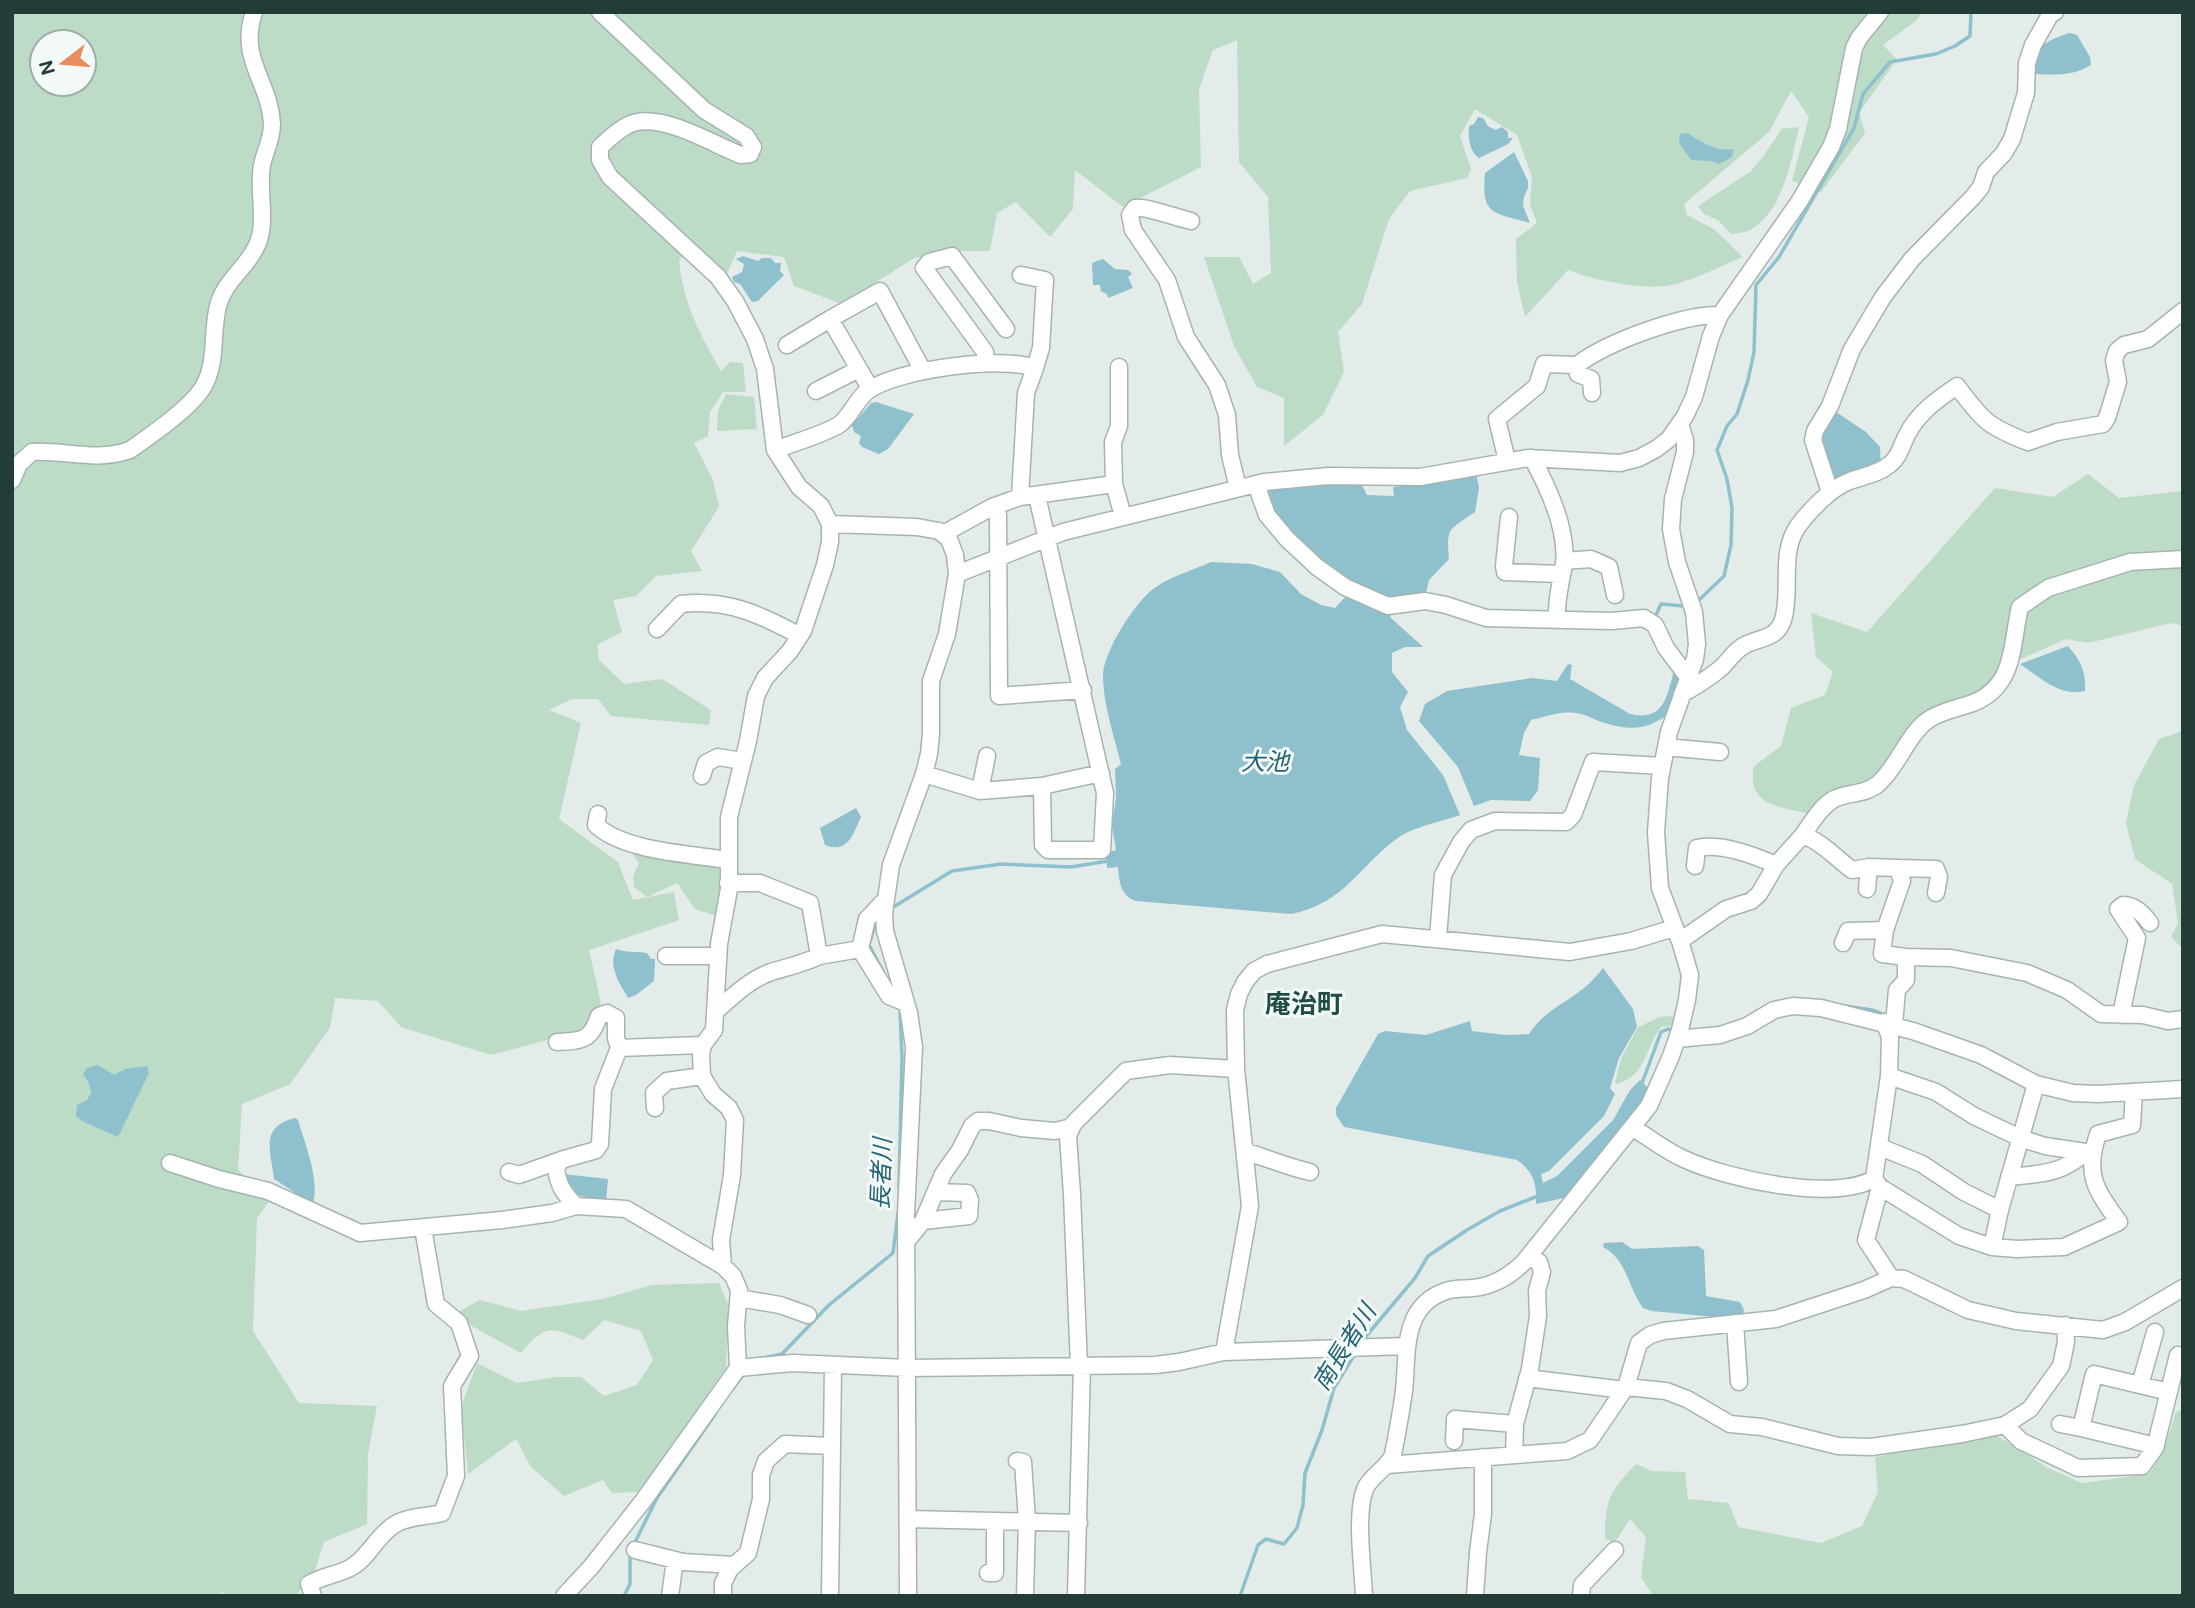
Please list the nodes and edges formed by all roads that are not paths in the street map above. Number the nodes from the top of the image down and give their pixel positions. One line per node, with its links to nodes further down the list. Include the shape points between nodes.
1 (254, 12): 25 (street, via 248,41 272,126 262,163 260,234 254,252 221,295 208,379 201,392 130,450 87,457 32,452 19,464)
2 (600, 12): 22 (street, via 705,110 746,136 753,147 750,154 741,155 657,122 636,122 600,147 600,160 610,177 718,277 735,301 765,369)
3 (1880, 12): 8 (street, via 1854,48 1838,129 1830,146 1799,202)
4 (2055, 12): 29 (street, via 2033,45 2026,93 2004,153 1986,172 1973,197 1898,276 1852,349 1813,440)
5 (1191, 221): 28 (street, via 1144,206 1130,215 1133,230 1167,280 1186,337 1217,385 1227,415)
6 (1021, 275): 15 (street, via 1045,280 1041,348)
7 (2183, 311): 29 (street, via 2148,339 2117,351 2118,382 2103,424 2028,442 1989,424 1957,386 1922,412 1889,466)
8 (1720, 315): 13 (street, via 1654,328); 21 (street, via 1694,397)
9 (830, 319): 11 (street); 16 (street); 17 (street, via 880,291)
10 (1006, 329): 12 (street, via 952,256 929,262 924,268 985,352)
11 (787, 345)
12 (986, 363): 15 (street); 17 (street)
13 (1577, 365): 20 (street, via 1578,374 1591,379); 24 (street, via 1544,364 1537,386 1496,419)
14 (1119, 367): 26 (street)
15 (1035, 368): 31 (street, via 1026,393)
16 (859, 369): 18 (street); 19 (street)
17 (923, 371): 18 (street)
18 (870, 388): 22 (street, via 840,424)
19 (816, 391)
20 (1592, 393)
21 (1680, 425): 23 (street, via 1669,439 1639,458 1620,463); 46 (street, via 1685,452 1671,529 1698,631)
22 (775, 450): 35 (street, via 799,487 821,506)
23 (1532, 458): 24 (street); 40 (street, via 1557,512)
24 (1507, 461): 27 (street, via 1420,477 1315,477)
25 (12, 480)
26 (1114, 484): 30 (street); 33 (street)
27 (1256, 484): 28 (street); 43 (street, via 1267,515 1287,539 1345,587 1388,606 1425,601 1486,618)
28 (1238, 488): 33 (street)
29 (1830, 492): 48 (street, via 1793,533 1779,629 1768,638 1742,646 1714,674)
30 (1037, 496): 31 (street); 37 (street)
31 (1020, 497): 32 (street)
32 (994, 506): 36 (street); 38 (street)
33 (1124, 516): 37 (street)
34 (1509, 517): 40 (street, via 1506,572)
35 (830, 524): 36 (street, via 917,527); 45 (street, via 825,565)
36 (943, 534): 41 (street, via 955,555)
37 (1046, 537): 38 (street); 47 (street)
38 (997, 558): 41 (street); 47 (street, via 999,696)
39 (2183, 559): 60 (street, via 2130,562 2048,588 2020,607 2014,649 1997,687 1984,698 1927,720 1879,783 1862,793 1834,799)
40 (1563, 568): 42 (street, via 1591,559 1609,567); 43 (street)
41 (957, 574): 55 (street, via 947,634 931,681 931,733)
42 (1615, 595)
43 (1557, 618): 46 (street, via 1644,618 1655,625)
44 (656, 629): 45 (street, via 681,604 704,601 765,617)
45 (800, 636): 52 (street, via 756,696)
46 (1688, 677): 48 (street)
47 (1083, 690): 54 (street)
48 (1682, 694): 49 (street)
49 (1665, 747): 50 (street); 53 (street)
50 (1720, 752)
51 (987, 756): 58 (street)
52 (742, 761): 56 (street, via 718,757 706,763); 61 (street, via 729,817)
53 (1662, 766): 72 (street, via 1657,866); 73 (street, via 1593,762 1573,815 1566,822 1495,821 1471,830 1443,875)
54 (1101, 773): 57 (street); 57 (street, via 1105,793 1102,850 1048,850 1043,845)
55 (924, 774): 58 (street); 69 (street, via 891,865)
56 (702, 776)
57 (1042, 786): 58 (street)
58 (980, 791)
59 (598, 814): 61 (street, via 596,825 603,833 638,846)
60 (1802, 836): 62 (street); 64 (street, via 1812,837 1852,870)
61 (728, 860): 66 (street)
62 (1776, 865): 63 (street, via 1707,846 1698,848); 72 (street, via 1751,901)
63 (1695, 866)
64 (1869, 867): 65 (street); 67 (street)
65 (1898, 868): 68 (street, via 1936,869 1940,877); 71 (street, via 1902,881)
66 (729, 883): 77 (street); 78 (street, via 760,883 810,903)
67 (1867, 889)
68 (1936, 893)
69 (885, 900): 75 (street, via 867,919); 80 (street, via 885,931)
70 (2150, 923): 82 (street, via 2129,905 2118,909 2137,937)
71 (1885, 930): 74 (street, via 1848,931); 79 (street, via 1882,954)
72 (1677, 934): 73 (street, via 1570,952); 85 (street, via 1690,975)
73 (1438, 938): 89 (street, via 1382,934 1254,971 1235,1010)
74 (1843, 943)
75 (860, 949): 78 (street); 80 (street, via 889,996)
76 (666, 956): 77 (street)
77 (718, 956): 81 (street)
78 (819, 956): 81 (street, via 751,982)
79 (1906, 957): 82 (street, via 1951,958 2027,974 2067,989 2101,1014); 84 (street, via 1906,980 1897,990)
80 (902, 1004): 113 (street, via 914,1047)
81 (716, 1011): 87 (street, via 714,1030)
82 (2121, 1015): 83 (street)
83 (2183, 1019)
84 (1889, 1024): 85 (street, via 1793,1006 1720,1035); 91 (street); 92 (street, via 1981,1055)
85 (1677, 1039): 97 (street, via 1658,1088)
86 (557, 1042): 88 (street, via 586,1038 594,1032 599,1016 607,1013 616,1018)
87 (703, 1045): 88 (street); 90 (street)
88 (619, 1048): 102 (street, via 603,1089 600,1144 596,1150)
89 (1236, 1069): 96 (street, via 1170,1065 1126,1071); 100 (street)
90 (702, 1076): 95 (street, via 667,1081 654,1093); 116 (street, via 735,1120 721,1240)
91 (1889, 1076): 98 (street, via 1936,1092); 99 (street)
92 (2036, 1084): 94 (street, via 2073,1093); 98 (street)
93 (2183, 1089): 94 (street)
94 (2134, 1092): 101 (street, via 2132,1125 2098,1135)
95 (655, 1108)
96 (1072, 1127): 108 (street, via 1055,1132 978,1121); 128 (street, via 1068,1136)
97 (1633, 1128): 107 (street, via 1681,1158 1724,1175 1826,1189); 115 (street)
98 (2020, 1139): 101 (street); 106 (street)
99 (1880, 1147): 107 (street); 110 (street, via 1922,1164)
100 (1245, 1152): 104 (street); 125 (street, via 1250,1206)
101 (2088, 1152): 106 (street, via 2050,1173); 114 (street, via 2093,1180 2119,1222 2064,1247)
102 (561, 1160): 105 (street, via 519,1175); 109 (street, via 557,1180)
103 (170, 1163): 112 (street, via 268,1191 360,1233)
104 (1310, 1171)
105 (509, 1172)
106 (2009, 1177): 110 (street)
107 (1877, 1183): 114 (street, via 1959,1236); 117 (street, via 1866,1240)
108 (936, 1192): 111 (street); 111 (street, via 967,1193 969,1216)
109 (576, 1206): 112 (street, via 552,1213); 116 (street, via 626,1209)
110 (2000, 1210): 114 (street)
111 (923, 1221): 113 (street)
112 (423, 1228): 156 (street, via 436,1304 459,1324 471,1356 452,1386 456,1476 442,1513 392,1525 352,1567 318,1578)
113 (906, 1242): 130 (street)
114 (1992, 1247)
115 (1529, 1257): 124 (street, via 1496,1282 1446,1291 1427,1301 1419,1309); 131 (street, via 1539,1262 1542,1272)
116 (723, 1266): 119 (street, via 733,1276)
117 (1891, 1278): 121 (street, via 1776,1319); 122 (street, via 1903,1279 1968,1311)
118 (2183, 1289): 122 (street, via 2112,1328 2094,1331)
119 (739, 1298): 120 (street); 129 (street)
120 (808, 1315)
121 (1735, 1323): 132 (street); 134 (street, via 1650,1335 1639,1343)
122 (2065, 1325): 138 (street, via 2061,1366 2030,1409)
123 (2155, 1332): 133 (street)
124 (1406, 1346): 125 (street); 146 (street, via 1403,1397 1393,1455)
125 (1224, 1352): 128 (street, via 1179,1363)
126 (2178, 1355): 135 (street)
127 (833, 1365): 129 (street); 130 (street); 141 (street)
128 (1080, 1366): 130 (street); 150 (street)
129 (738, 1368): 157 (street, via 643,1501)
130 (907, 1368): 147 (street)
131 (1527, 1378): 134 (street); 136 (street)
132 (1739, 1382)
133 (2140, 1385): 135 (street); 139 (street, via 2094,1374)
134 (1625, 1389): 138 (street, via 1666,1391 1730,1424 1839,1446 1871,1447); 143 (street, via 1581,1446)
135 (2169, 1392): 142 (street)
136 (1515, 1424): 140 (street, via 1455,1419); 143 (street)
137 (2060, 1424): 139 (street)
138 (2005, 1425): 142 (street, via 2021,1441 2078,1468 2141,1466)
139 (2081, 1428): 142 (street)
140 (1454, 1441)
141 (832, 1446): 154 (street, via 785,1444 766,1461 748,1553); 160 (street)
142 (2156, 1446)
143 (1514, 1455): 144 (street)
144 (1483, 1457): 146 (street); 165 (street)
145 (1017, 1461): 149 (street, via 1023,1462)
146 (1387, 1465): 164 (street, via 1363,1496)
147 (908, 1519): 148 (street); 161 (street)
148 (995, 1521): 149 (street); 155 (street, via 995,1573)
149 (1027, 1521): 150 (street); 162 (street)
150 (1079, 1522): 163 (street)
151 (635, 1550): 153 (street)
152 (1615, 1550): 166 (street, via 1582,1585)
153 (675, 1560): 154 (street); 158 (street)
154 (734, 1565): 159 (street, via 723,1583)
155 (988, 1573)
156 (307, 1592)
157 (564, 1596)
158 (670, 1596)
159 (723, 1596)
160 (830, 1596)
161 (908, 1596)
162 (1025, 1596)
163 (1076, 1596)
164 (1364, 1596)
165 (1475, 1596)
166 (1581, 1596)

